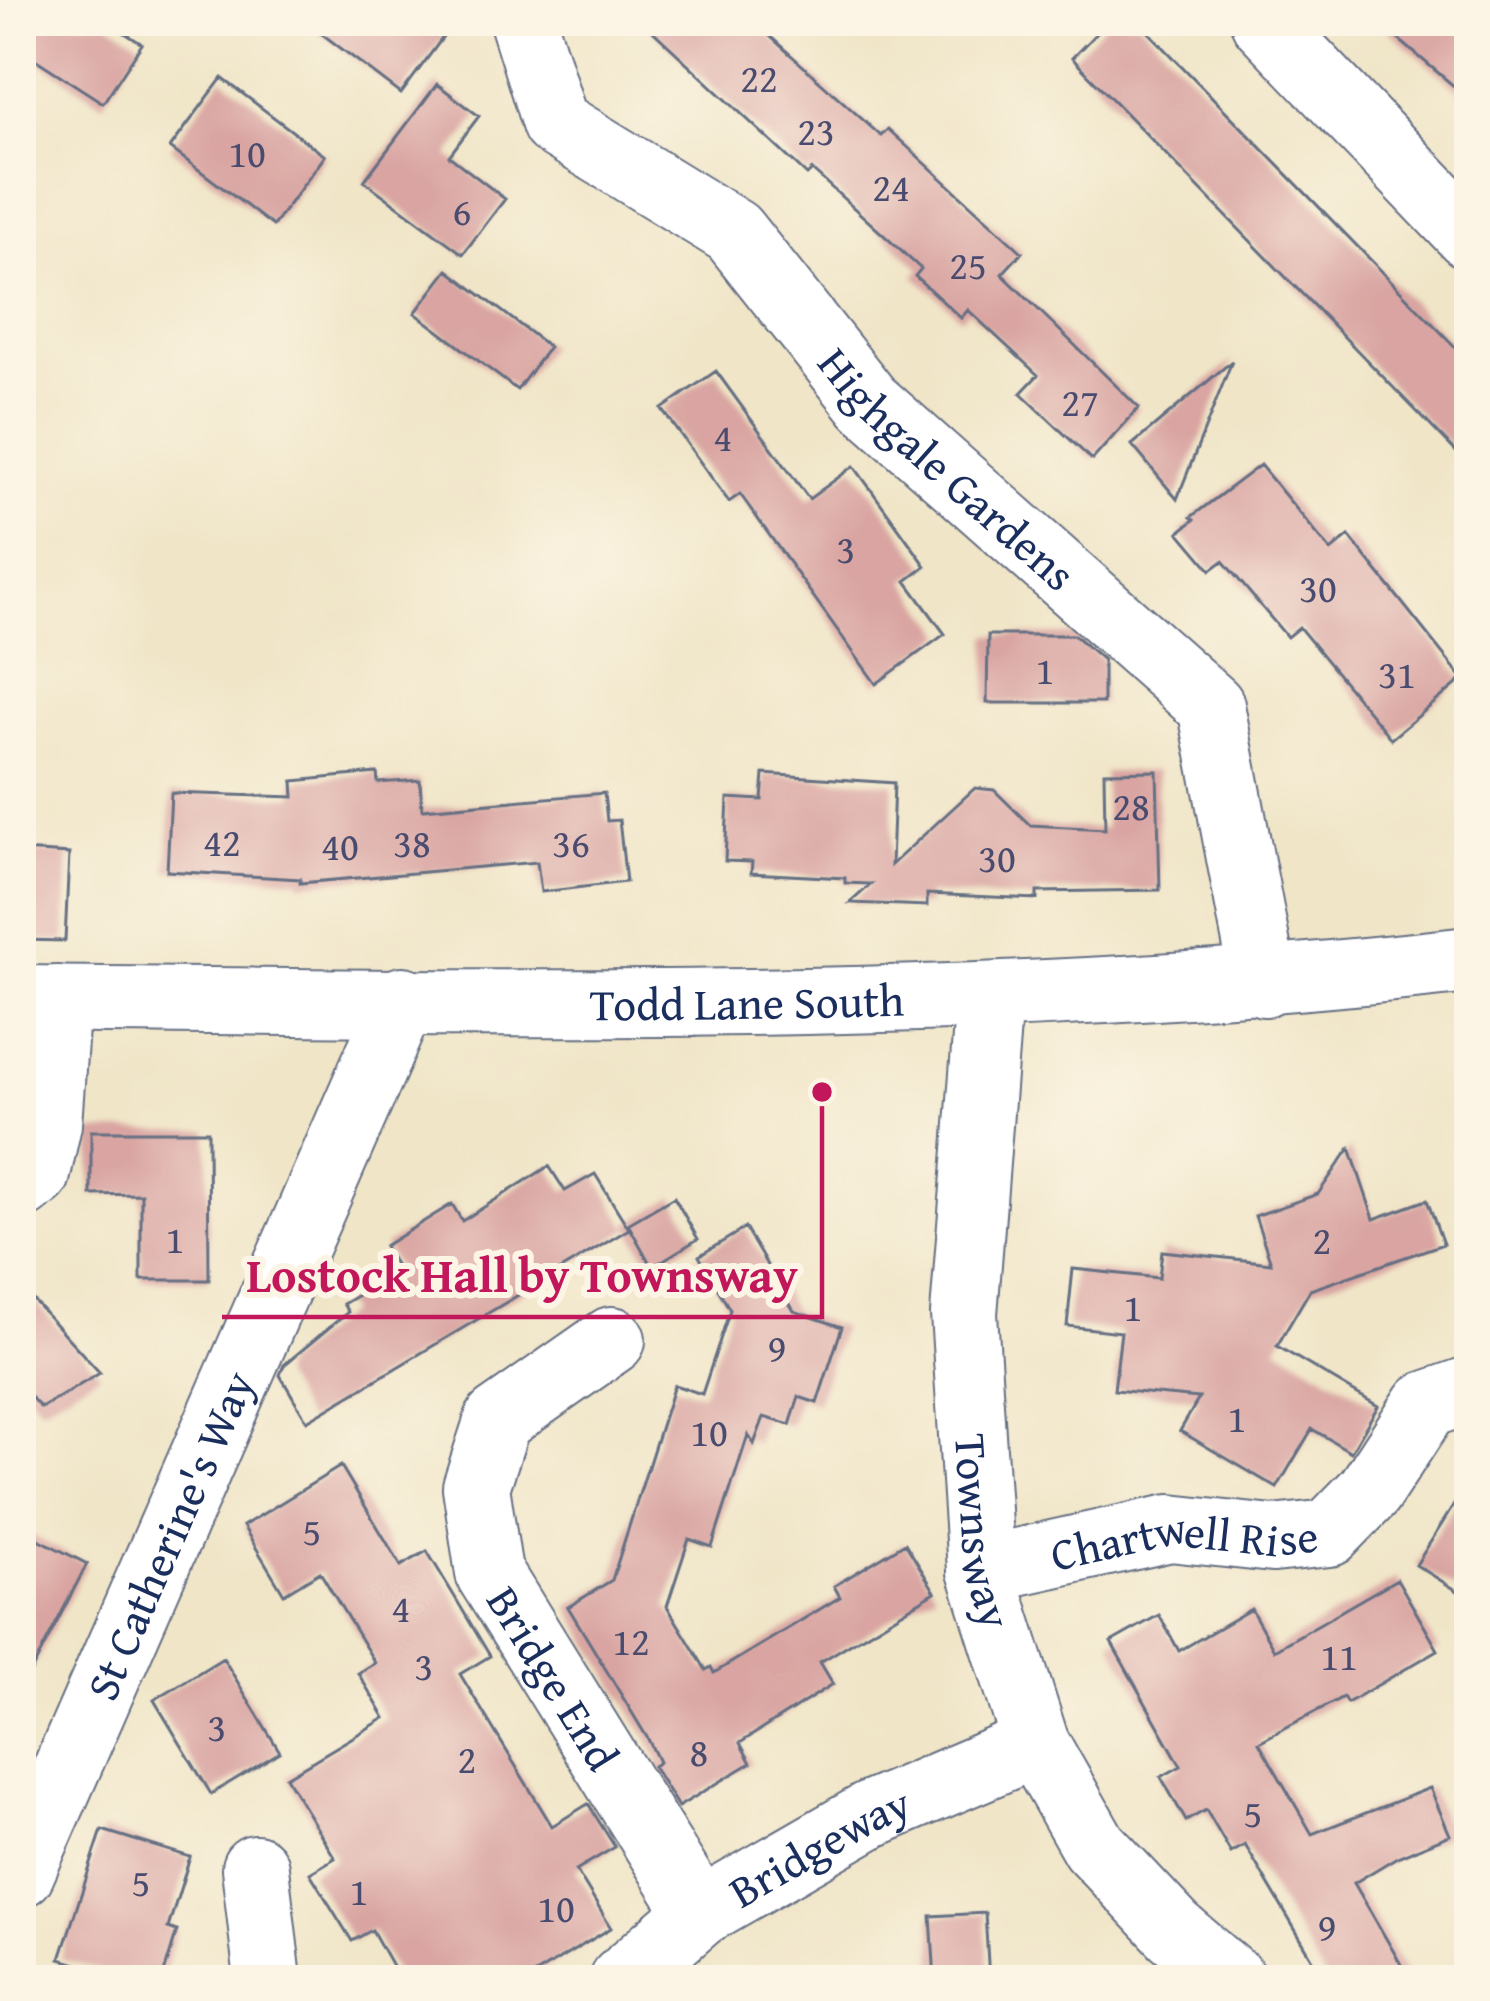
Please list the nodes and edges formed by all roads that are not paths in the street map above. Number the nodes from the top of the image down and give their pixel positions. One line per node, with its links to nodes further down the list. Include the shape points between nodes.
1 (523, 21): 5 (street, Highgale Gardens, via 555,123 733,232 868,402 1211,706)
2 (1264, 21): 3 (street)
3 (1469, 235)
4 (1469, 960): 5 (street, Todd Lane South)
5 (1264, 983): 7 (street, Todd Lane South)
6 (39, 999): 8 (street, Todd Lane South); 9 (street, via 48,1124 38,1174)
7 (988, 999): 8 (street, Todd Lane South); 12 (street, Townsway, via 964,1314)
8 (403, 1000): 15 (street, St Catherine's Way)
9 (21, 1186)
10 (612, 1340): 16 (street, Bridge End, via 498,1420 476,1486 489,1573)
11 (1469, 1390): 12 (street, Chartwell Rise, via 1426,1405 1369,1492 1329,1533 1273,1539 1170,1528)
12 (981, 1570): 13 (street, Townsway)
13 (1036, 1744): 16 (street, Bridgeway, via 869,1815); 19 (street, Townsway, via 1094,1846)
14 (255, 1868): 17 (street)
15 (21, 1873)
16 (700, 1912): 18 (street, Bridgeway)
17 (268, 1980)
18 (622, 1980)
19 (1232, 1980)

